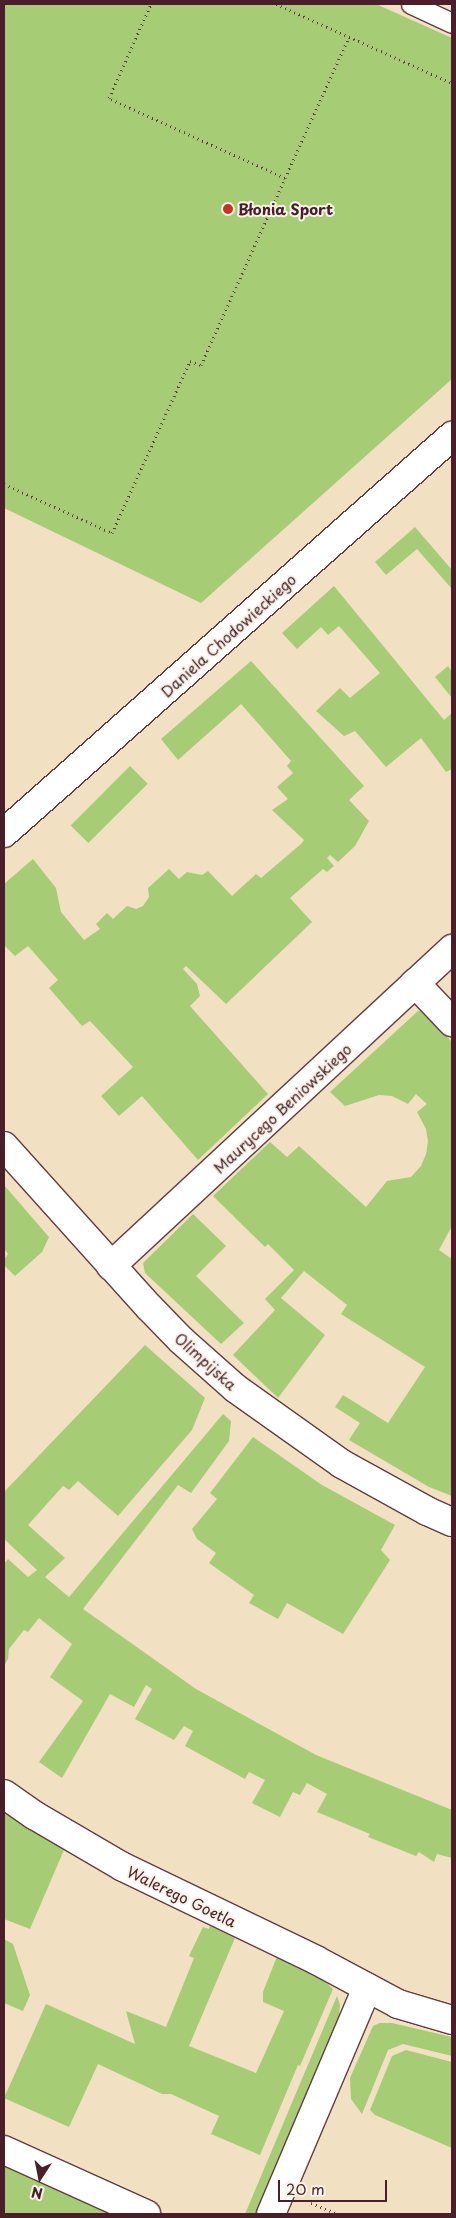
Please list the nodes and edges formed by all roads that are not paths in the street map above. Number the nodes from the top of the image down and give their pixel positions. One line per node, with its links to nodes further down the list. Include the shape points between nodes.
1 (411, 4): 2 (lane)
2 (452, 23)
3 (452, 436): 4 (street, Daniela Chodowieckiego)
4 (4, 833)
5 (452, 949): 6 (street, Maurycego Beniowskiego)
6 (415, 983): 7 (street); 9 (street, Maurycego Beniowskiego)
7 (452, 1022)
8 (4, 1146): 9 (street, Olimpijska)
9 (111, 1266): 10 (street, Olimpijska, via 181,1340 262,1409 342,1464)
10 (452, 1522)
11 (4, 1794): 12 (street, Walerego Goetla, via 46,1823 124,1867)
12 (367, 1988): 13 (street, Walerego Goetla, via 398,2004); 16 (street)
13 (452, 2020)
14 (4, 2150): 15 (street)
15 (146, 2214)
16 (271, 2214)

